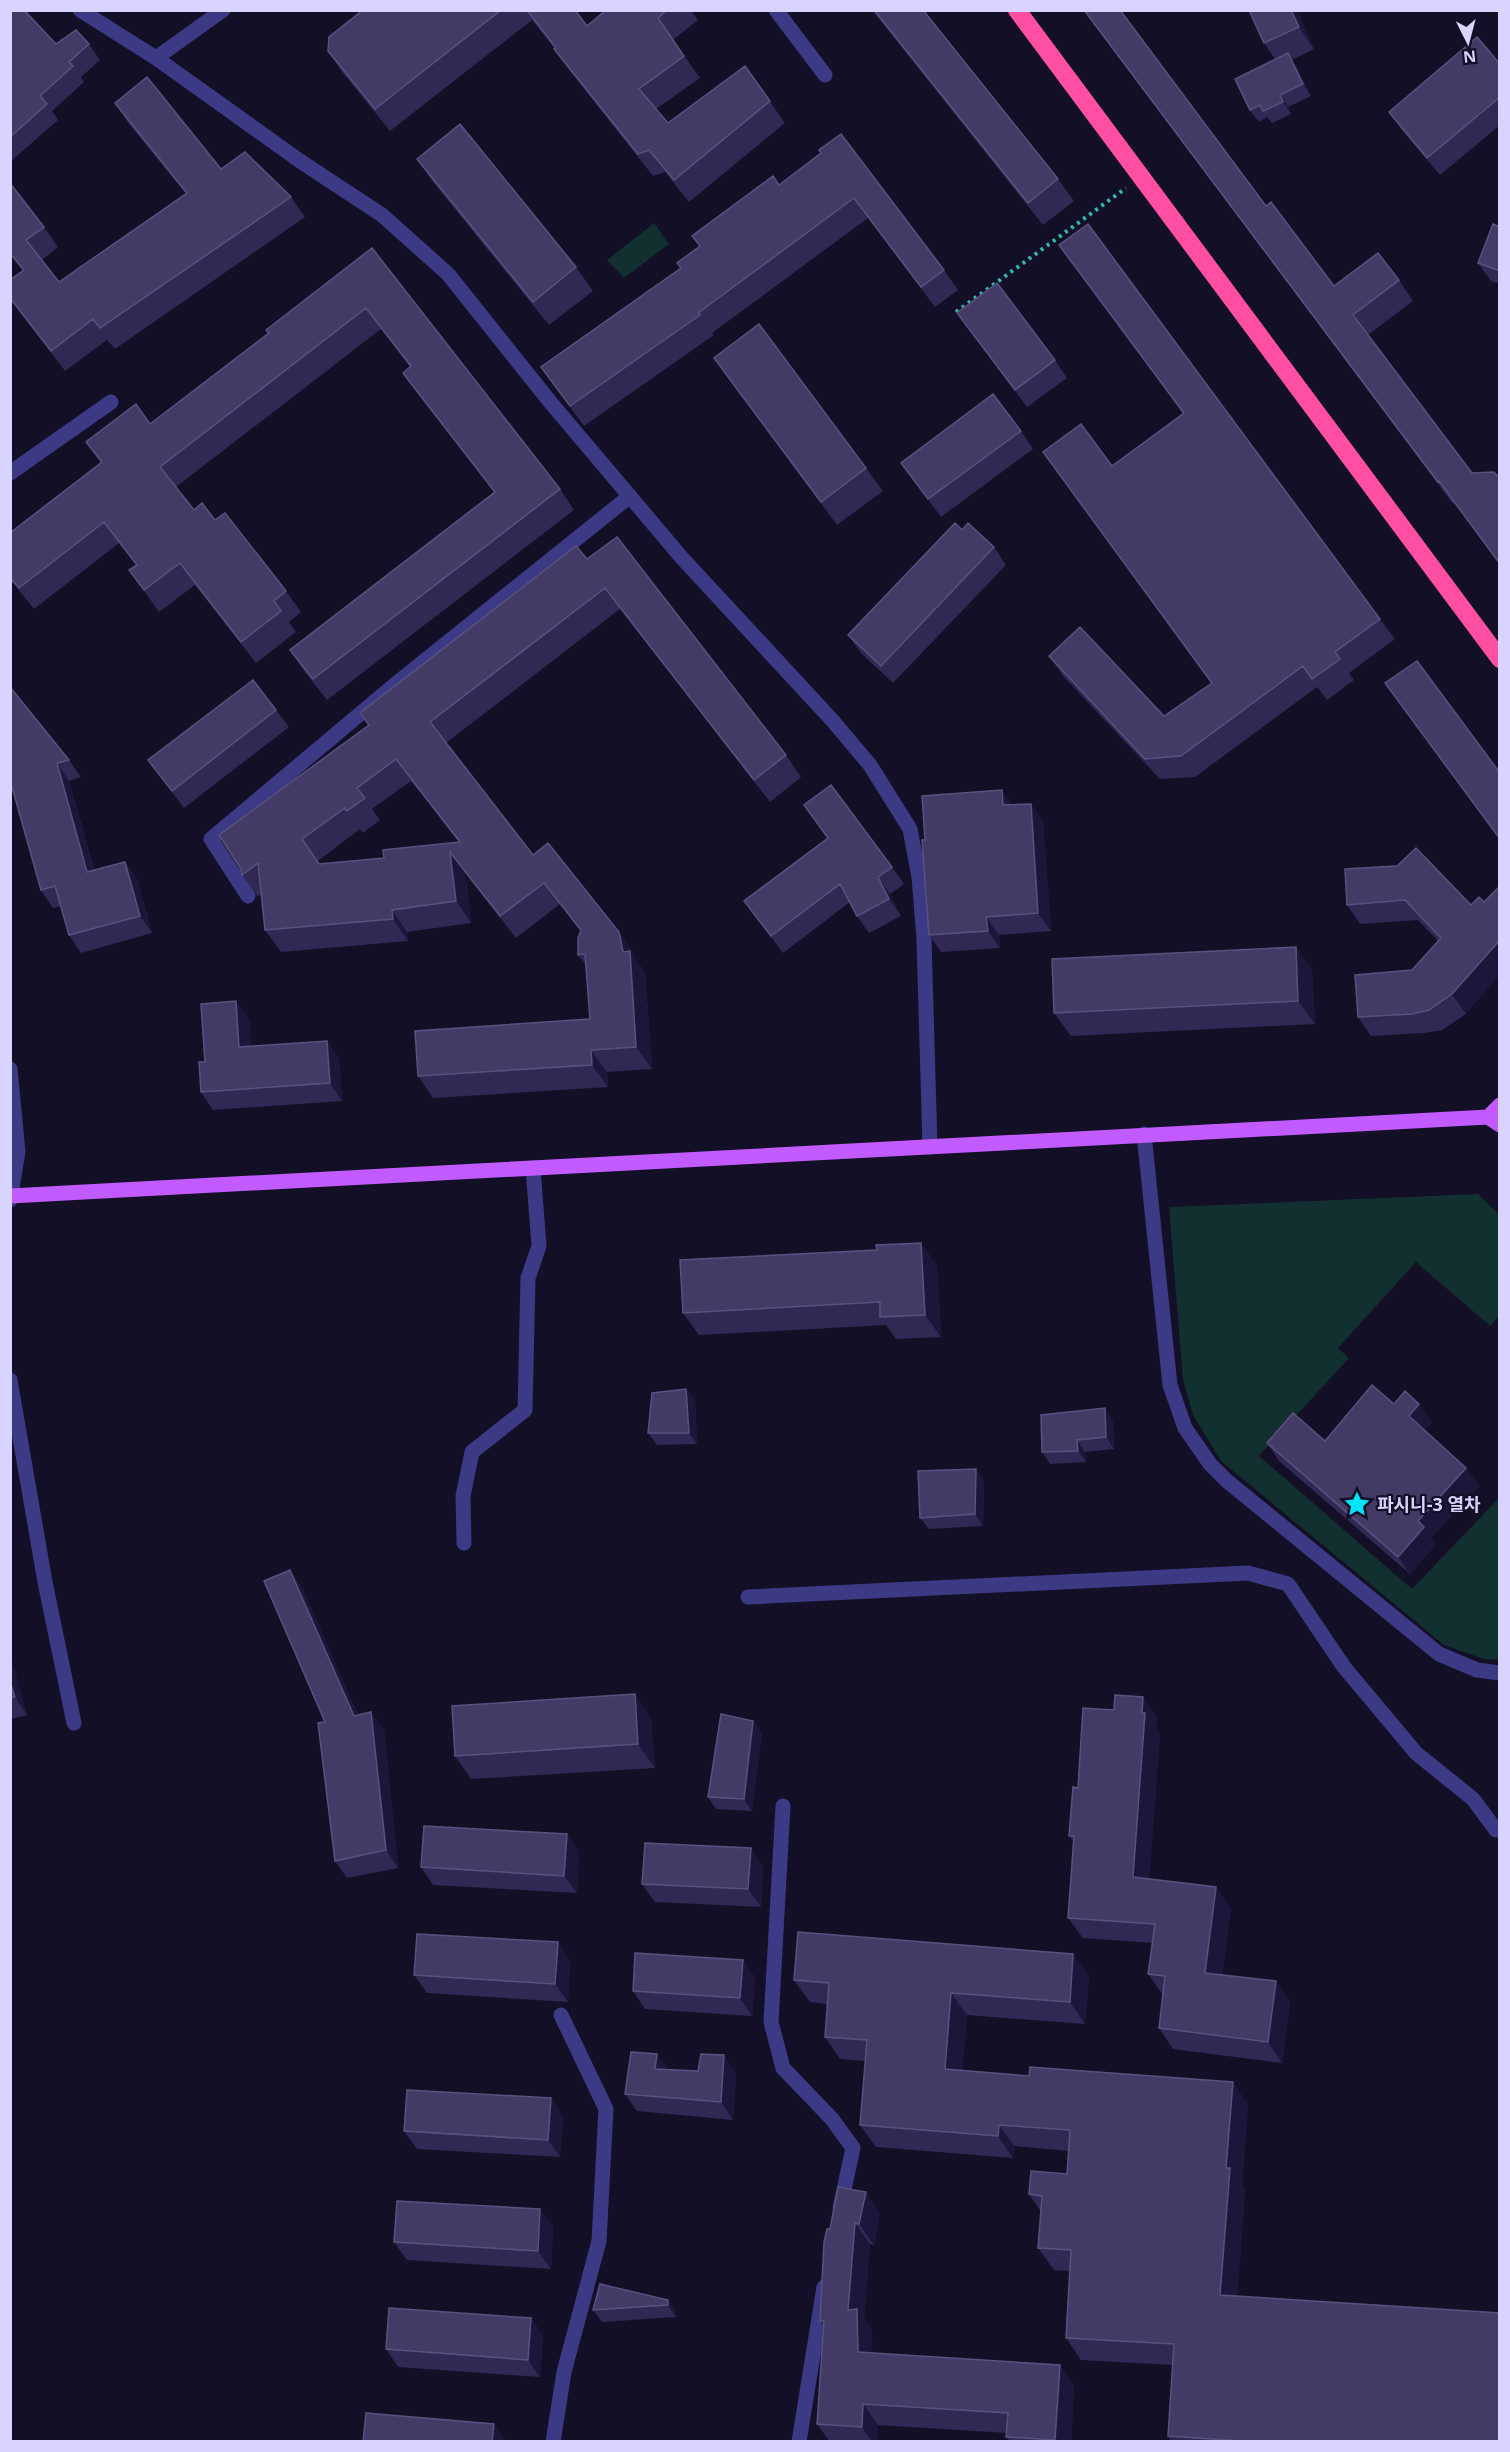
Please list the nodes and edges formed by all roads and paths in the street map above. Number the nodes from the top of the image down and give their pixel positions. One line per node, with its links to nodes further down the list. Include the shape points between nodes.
1 (80, 10): 5 (street)
2 (223, 10): 5 (street)
3 (776, 10): 6 (street)
4 (1017, 10): 7 (highway)
5 (156, 58): 11 (street, via 382,215 448,274)
6 (825, 75)
7 (1141, 177): 8 (path); 12 (highway)
8 (956, 312)
9 (111, 402): 10 (street)
10 (10, 473)
11 (630, 496): 13 (street, via 211,838); 18 (street, via 863,756 910,829 920,877 924,939)
12 (1500, 659)
13 (248, 897)
14 (10, 1069): 20 (street, via 18,1152)
15 (1500, 1105): 16 (main road)
16 (1494, 1121): 17 (main road)
17 (1144, 1134): 18 (main road); 24 (street, via 1170,1385 1185,1428 1227,1481 1439,1654 1477,1670)
18 (930, 1147): 19 (main road)
19 (533, 1168): 20 (main road); 22 (street, via 539,1246 528,1278 525,1410 472,1452 463,1496)
20 (11, 1197)
21 (10, 1380): 25 (street)
22 (464, 1543)
23 (748, 1597): 27 (street, via 1248,1573 1288,1584 1344,1667 1416,1753 1473,1799 1496,1830)
24 (1500, 1673)
25 (74, 1723)
26 (783, 1806): 29 (street, via 771,2022 783,2068 832,2119 853,2148)
27 (1500, 1830)
28 (561, 2015): 31 (street, via 606,2109 600,2241 564,2372)
29 (838, 2217)
30 (826, 2275): 32 (street)
31 (553, 2442)
32 (799, 2442)

